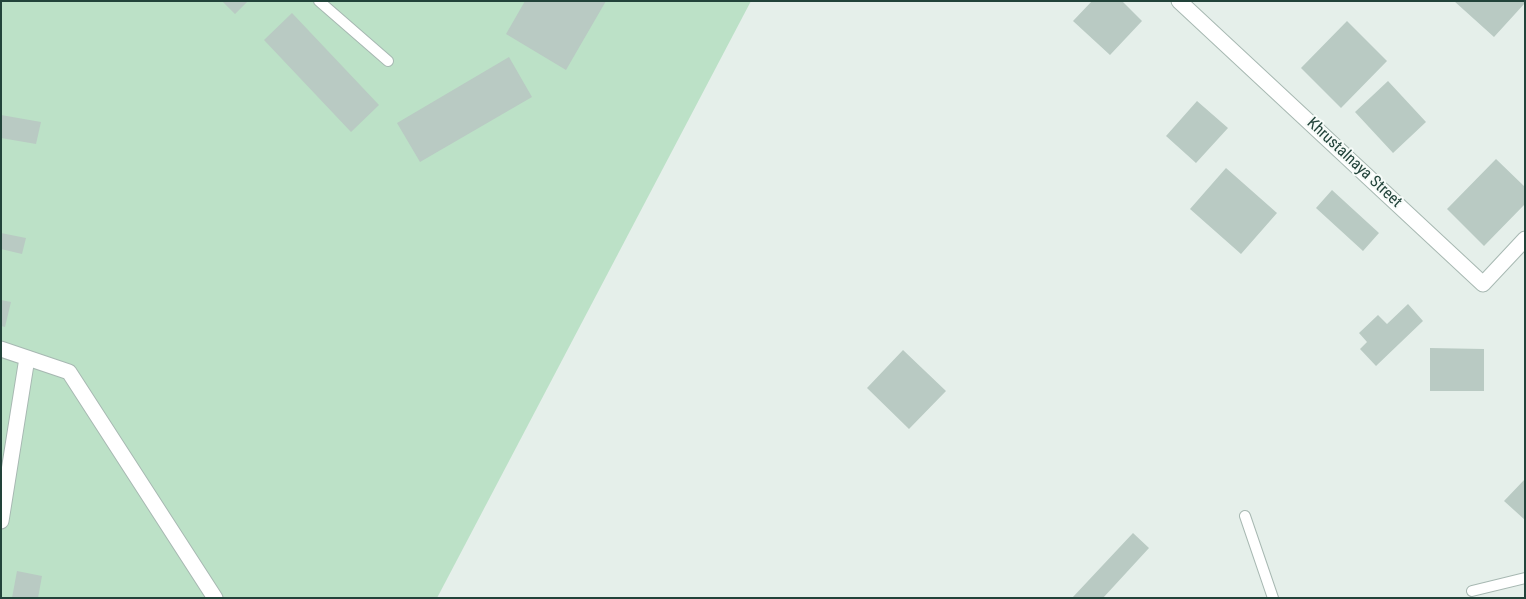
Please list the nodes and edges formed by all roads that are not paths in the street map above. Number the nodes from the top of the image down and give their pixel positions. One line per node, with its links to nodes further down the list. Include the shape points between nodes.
1 (319, 1): 3 (lane)
2 (1179, 1): 4 (street, Khrustalnaya Street, via 1483,284)
3 (388, 61)
4 (1525, 239)
5 (1, 349): 6 (street)
6 (28, 358): 8 (street); 11 (street, via 69,372)
7 (1245, 516): 12 (lane)
8 (1, 521)
9 (1525, 578): 10 (lane)
10 (1472, 591)
11 (215, 598)
12 (1273, 598)

